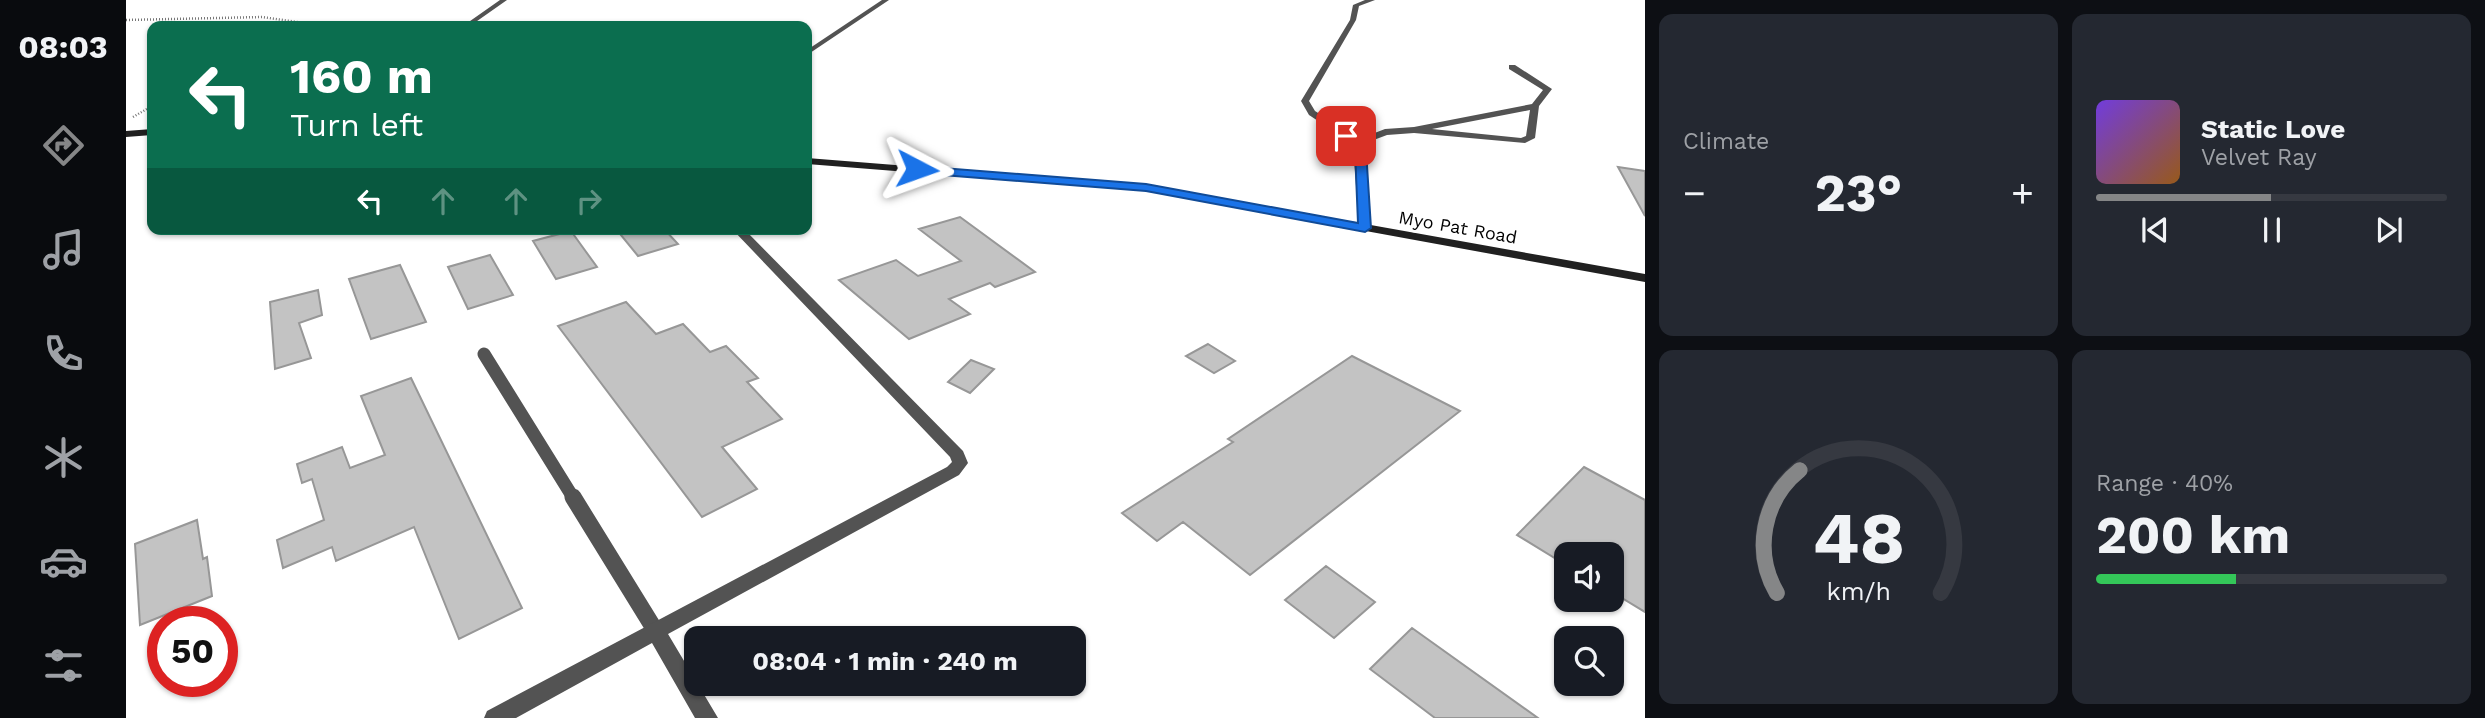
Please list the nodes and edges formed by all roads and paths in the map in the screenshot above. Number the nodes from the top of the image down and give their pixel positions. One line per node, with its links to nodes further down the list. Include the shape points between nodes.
1 (504, 0): 6 (street)
2 (886, 0): 7 (street)
3 (1372, 0): 15 (street, via 1356,5 1353,20 1305,101 1312,113)
4 (126, 20): 5 (path)
5 (288, 21)
6 (473, 21)
7 (812, 50)
8 (1512, 66): 9 (street, via 1548,89)
9 (1535, 106): 12 (street); 12 (street, via 1530,138 1522,141)
10 (147, 109): 11 (path)
11 (126, 121)
12 (1414, 130): 15 (street, via 1385,132)
13 (147, 132): 14 (main road)
14 (126, 134)
15 (1358, 143): 17 (street)
16 (812, 161): 17 (main road, Myo Pat Road, via 1146,188)
17 (1365, 228): 19 (main road, Myo Pat Road)
18 (743, 235): 21 (street, via 957,454 960,463 953,471)
19 (1645, 278)
20 (484, 354): 21 (lane)
21 (655, 630): 22 (street); 23 (street)
22 (495, 718)
23 (707, 718)

